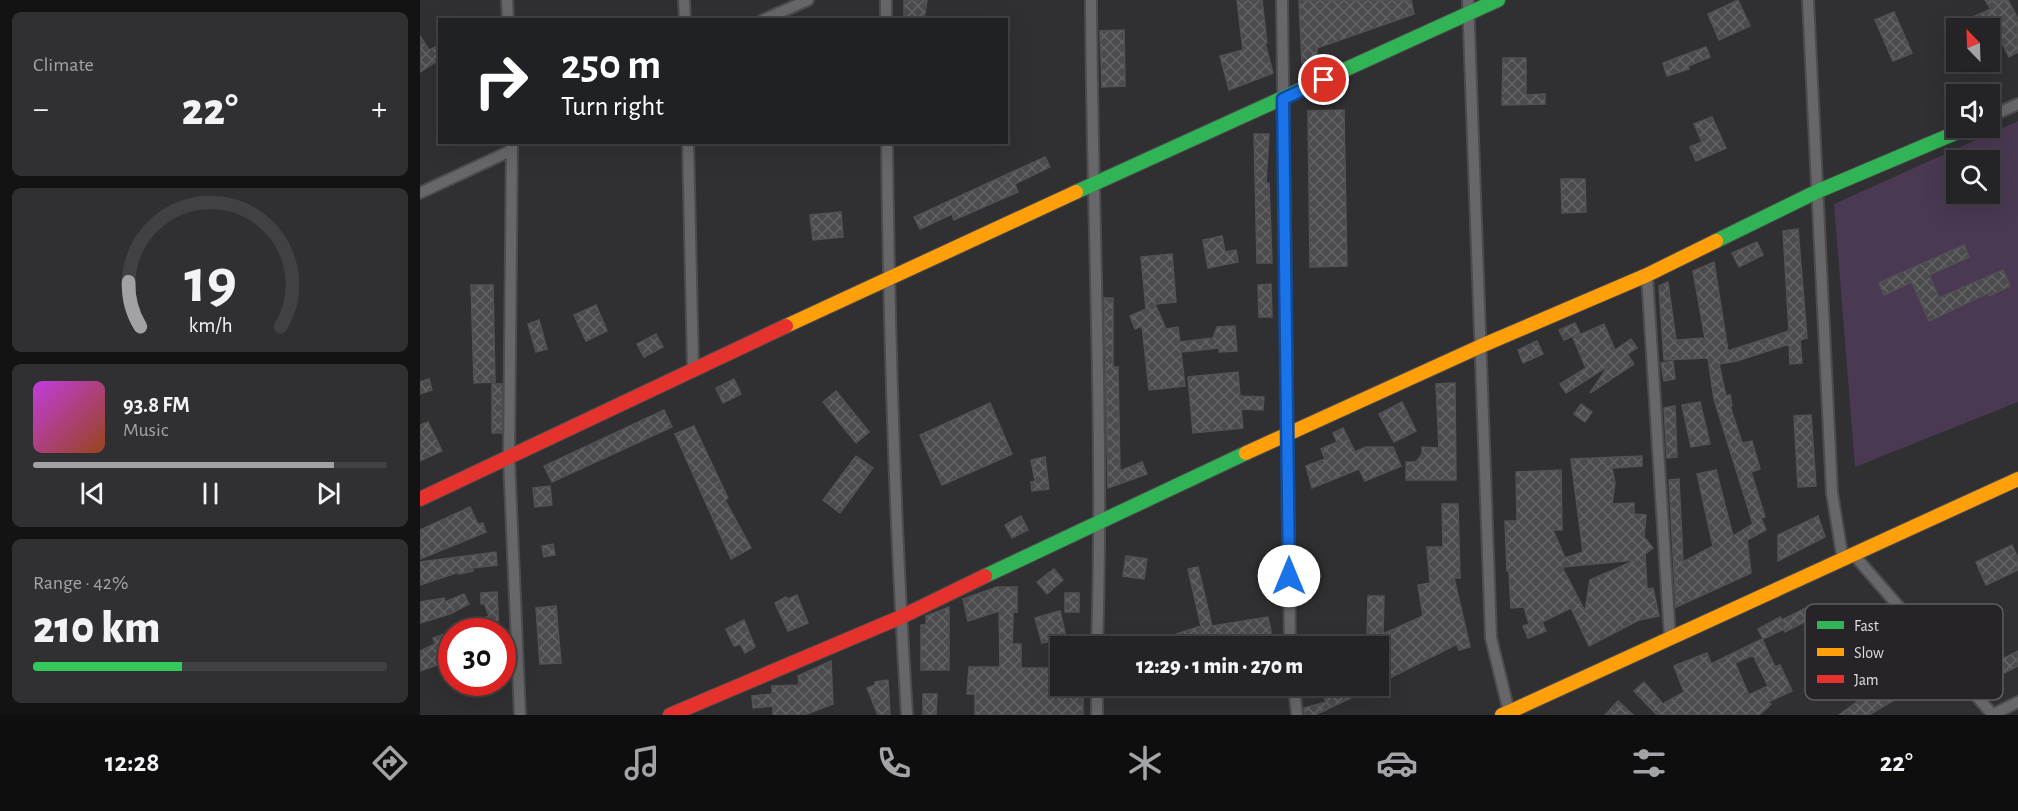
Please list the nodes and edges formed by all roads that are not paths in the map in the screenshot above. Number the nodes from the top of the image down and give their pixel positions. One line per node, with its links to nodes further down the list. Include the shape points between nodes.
1 (507, 0): 10 (street)
2 (684, 0): 11 (street)
3 (808, 0): 12 (street)
4 (886, 0): 13 (street)
5 (1091, 0): 21 (street)
6 (1282, 0): 14 (street)
7 (1498, 0): 9 (street)
8 (1808, 0): 22 (street)
9 (1468, 7): 14 (street); 26 (street)
10 (508, 18)
11 (685, 18)
12 (768, 18)
13 (886, 18)
14 (1283, 99): 21 (street); 28 (street)
15 (2018, 104): 16 (street)
16 (2000, 112)
17 (1946, 137): 22 (street)
18 (688, 144): 27 (street)
19 (887, 144): 25 (street)
20 (512, 146): 23 (street); 29 (street)
21 (1092, 183): 25 (street); 32 (street)
22 (1816, 192): 24 (street); 33 (street, via 1832,494)
23 (420, 193)
24 (1647, 275): 26 (street); 38 (street)
25 (889, 277): 27 (street); 35 (street)
26 (1481, 346): 28 (street); 44 (street, via 1491,638)
27 (693, 369): 29 (street)
28 (1288, 435): 32 (street); 37 (street)
29 (509, 459): 31 (street); 45 (street)
30 (2018, 479): 33 (street)
31 (420, 499)
32 (1101, 520): 35 (street); 36 (street)
33 (1848, 557): 34 (street); 38 (street)
34 (1891, 604)
35 (901, 617): 43 (street); 47 (street)
36 (1096, 636)
37 (1290, 636)
38 (1670, 638): 44 (street)
39 (1097, 696): 48 (street)
40 (1295, 696): 49 (street)
41 (1979, 700): 50 (street)
42 (2018, 702): 50 (street)
43 (691, 711): 46 (street)
44 (1508, 714)
45 (520, 715)
46 (670, 715)
47 (907, 715)
48 (1098, 715)
49 (1297, 715)
50 (1993, 715)

